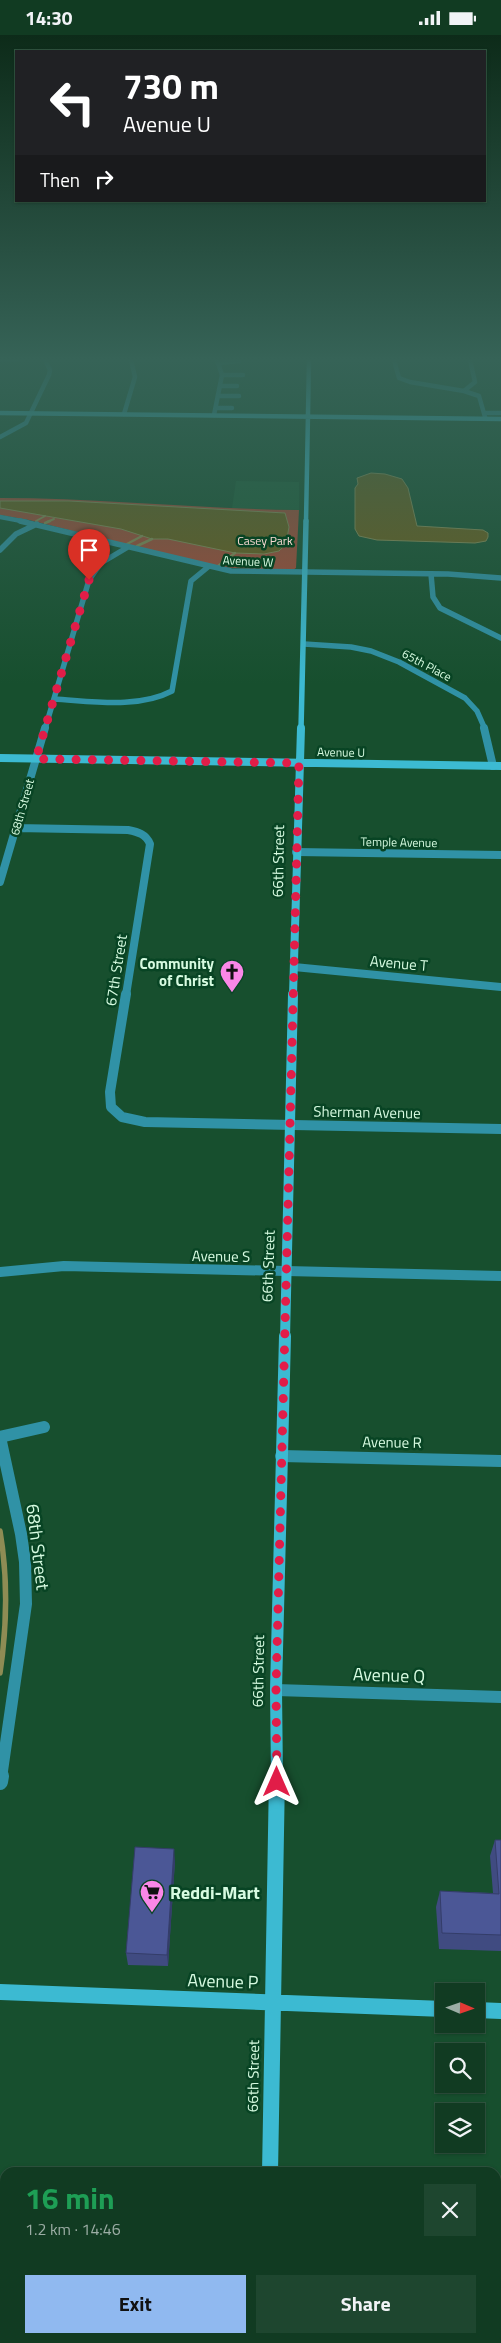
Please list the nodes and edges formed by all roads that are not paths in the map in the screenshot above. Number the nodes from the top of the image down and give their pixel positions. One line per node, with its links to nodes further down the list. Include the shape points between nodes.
1 (307, 468): 7 (street, 66th Street)
2 (0, 517): 3 (street, Avenue W)
3 (37, 524): 4 (street, Avenue W); 5 (street, via 16,534)
4 (128, 547): 6 (street, Avenue W); 12 (street, 68th Street, via 106,560 91,575)
5 (0, 550)
6 (208, 567): 7 (street, Avenue W, via 244,572); 12 (street, via 191,581 174,687 169,694 138,701)
7 (305, 573): 8 (street, Avenue W); 11 (street, 66th Street)
8 (431, 574): 9 (street, Avenue W); 10 (street, via 433,596 440,608)
9 (501, 578)
10 (501, 638)
11 (304, 644): 15 (street, 66th Street); 16 (street, 65th Place, via 338,645 374,652 464,697 481,718)
12 (54, 699): 14 (street, 68th Street)
13 (0, 758): 14 (street, Avenue U)
14 (36, 759): 15 (street, Avenue U); 17 (street, 68th Street)
15 (299, 763): 16 (street, Avenue U); 18 (street, 66th Street)
16 (497, 766)
17 (16, 828): 20 (street, 68th Street); 23 (street, 67th Street, via 118,830 141,833 148,839 150,851 110,1092 111,1107)
18 (296, 852): 19 (street, Temple Avenue); 21 (street, 66th Street)
19 (501, 855)
20 (0, 883)
21 (294, 967): 22 (street, Avenue T); 24 (street, 66th Street)
22 (501, 987)
23 (115, 1113): 24 (street, Sherman Avenue, via 145,1122)
24 (289, 1126): 25 (street, Sherman Avenue); 27 (street, 66th Street)
25 (501, 1129)
26 (0, 1272): 27 (street, Avenue S, via 64,1266)
27 (286, 1272): 28 (street, Avenue S); 31 (street, 66th Street)
28 (501, 1276)
29 (44, 1427): 30 (street)
30 (0, 1437): 35 (street, 68th Street, via 21,1534 26,1604)
31 (281, 1456): 32 (street, Avenue R); 33 (street, 66th Street)
32 (501, 1461)
33 (276, 1690): 34 (street, Avenue Q); 37 (street, 66th Street)
34 (501, 1697)
35 (0, 1782)
36 (0, 1992): 37 (street, Avenue P)
37 (274, 2003): 38 (street, Avenue P); 41 (street, 66th Street)
38 (435, 2009)
39 (485, 2010): 40 (street)
40 (501, 2011)
41 (270, 2167)

